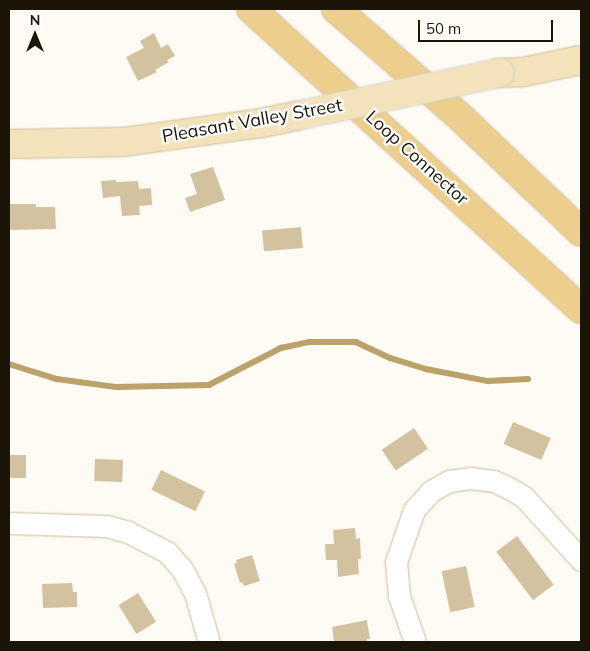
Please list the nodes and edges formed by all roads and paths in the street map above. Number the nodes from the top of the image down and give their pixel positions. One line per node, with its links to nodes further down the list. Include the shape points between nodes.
1 (252, 9): 6 (highway, Loop Connector)
2 (336, 9): 5 (highway, via 456,114)
3 (581, 60): 4 (main road, Pleasant Valley Street, bridge, via 262,123 123,142)
4 (9, 144)
5 (581, 232)
6 (581, 308)
7 (9, 523): 9 (street, via 106,526 128,532 167,552 182,569 195,593)
8 (581, 560): 10 (street, via 524,497 510,488 494,481 470,478 449,481 431,491 414,510 396,562 399,596)
9 (209, 642)
10 (415, 642)

